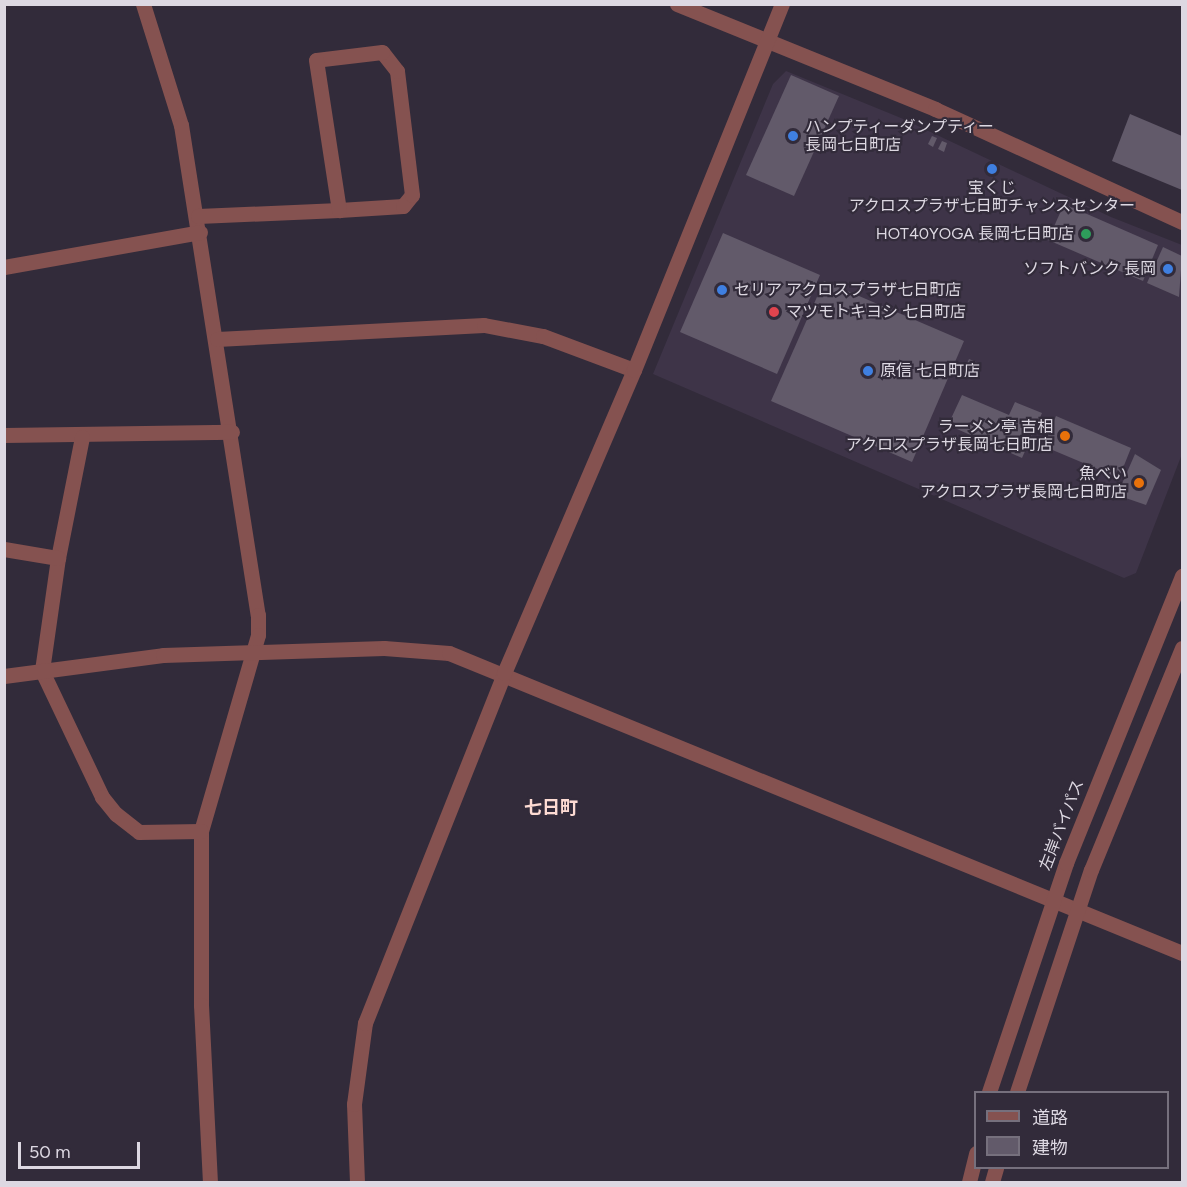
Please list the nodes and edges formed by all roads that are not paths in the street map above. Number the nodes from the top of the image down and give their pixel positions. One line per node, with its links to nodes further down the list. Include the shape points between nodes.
1 (143, 4): 7 (street, via 181,125)
2 (677, 4): 4 (street)
3 (782, 4): 4 (street)
4 (766, 41): 6 (street, via 934,109); 10 (street)
5 (339, 210): 5 (street, via 403,206 412,195 397,71 382,52 316,60); 7 (street)
6 (1182, 222)
7 (199, 224): 8 (street); 9 (street)
8 (4, 267)
9 (217, 339): 10 (street, via 484,325 543,336); 11 (street)
10 (634, 370): 20 (street)
11 (232, 432): 13 (street); 18 (street, via 258,615)
12 (4, 435): 13 (street)
13 (82, 437): 15 (street)
14 (4, 549): 15 (street)
15 (58, 558): 19 (street)
16 (1182, 576): 23 (street, 左岸バイパス)
17 (1182, 648): 24 (street, via 1128,772)
18 (254, 651): 19 (street, via 163,655); 20 (street, via 429,649); 22 (street)
19 (42, 671): 21 (street); 22 (street, via 102,797 116,814 139,832)
20 (504, 673): 23 (street); 30 (street, via 365,1023 354,1104)
21 (4, 676)
22 (201, 831): 29 (street, via 201,993)
23 (1054, 901): 24 (street); 26 (street, 左岸バイパス)
24 (1077, 909): 25 (street); 27 (street)
25 (1182, 952)
26 (989, 1091)
27 (1017, 1091)
28 (974, 1158): 31 (street)
29 (210, 1182)
30 (357, 1182)
31 (969, 1182)

